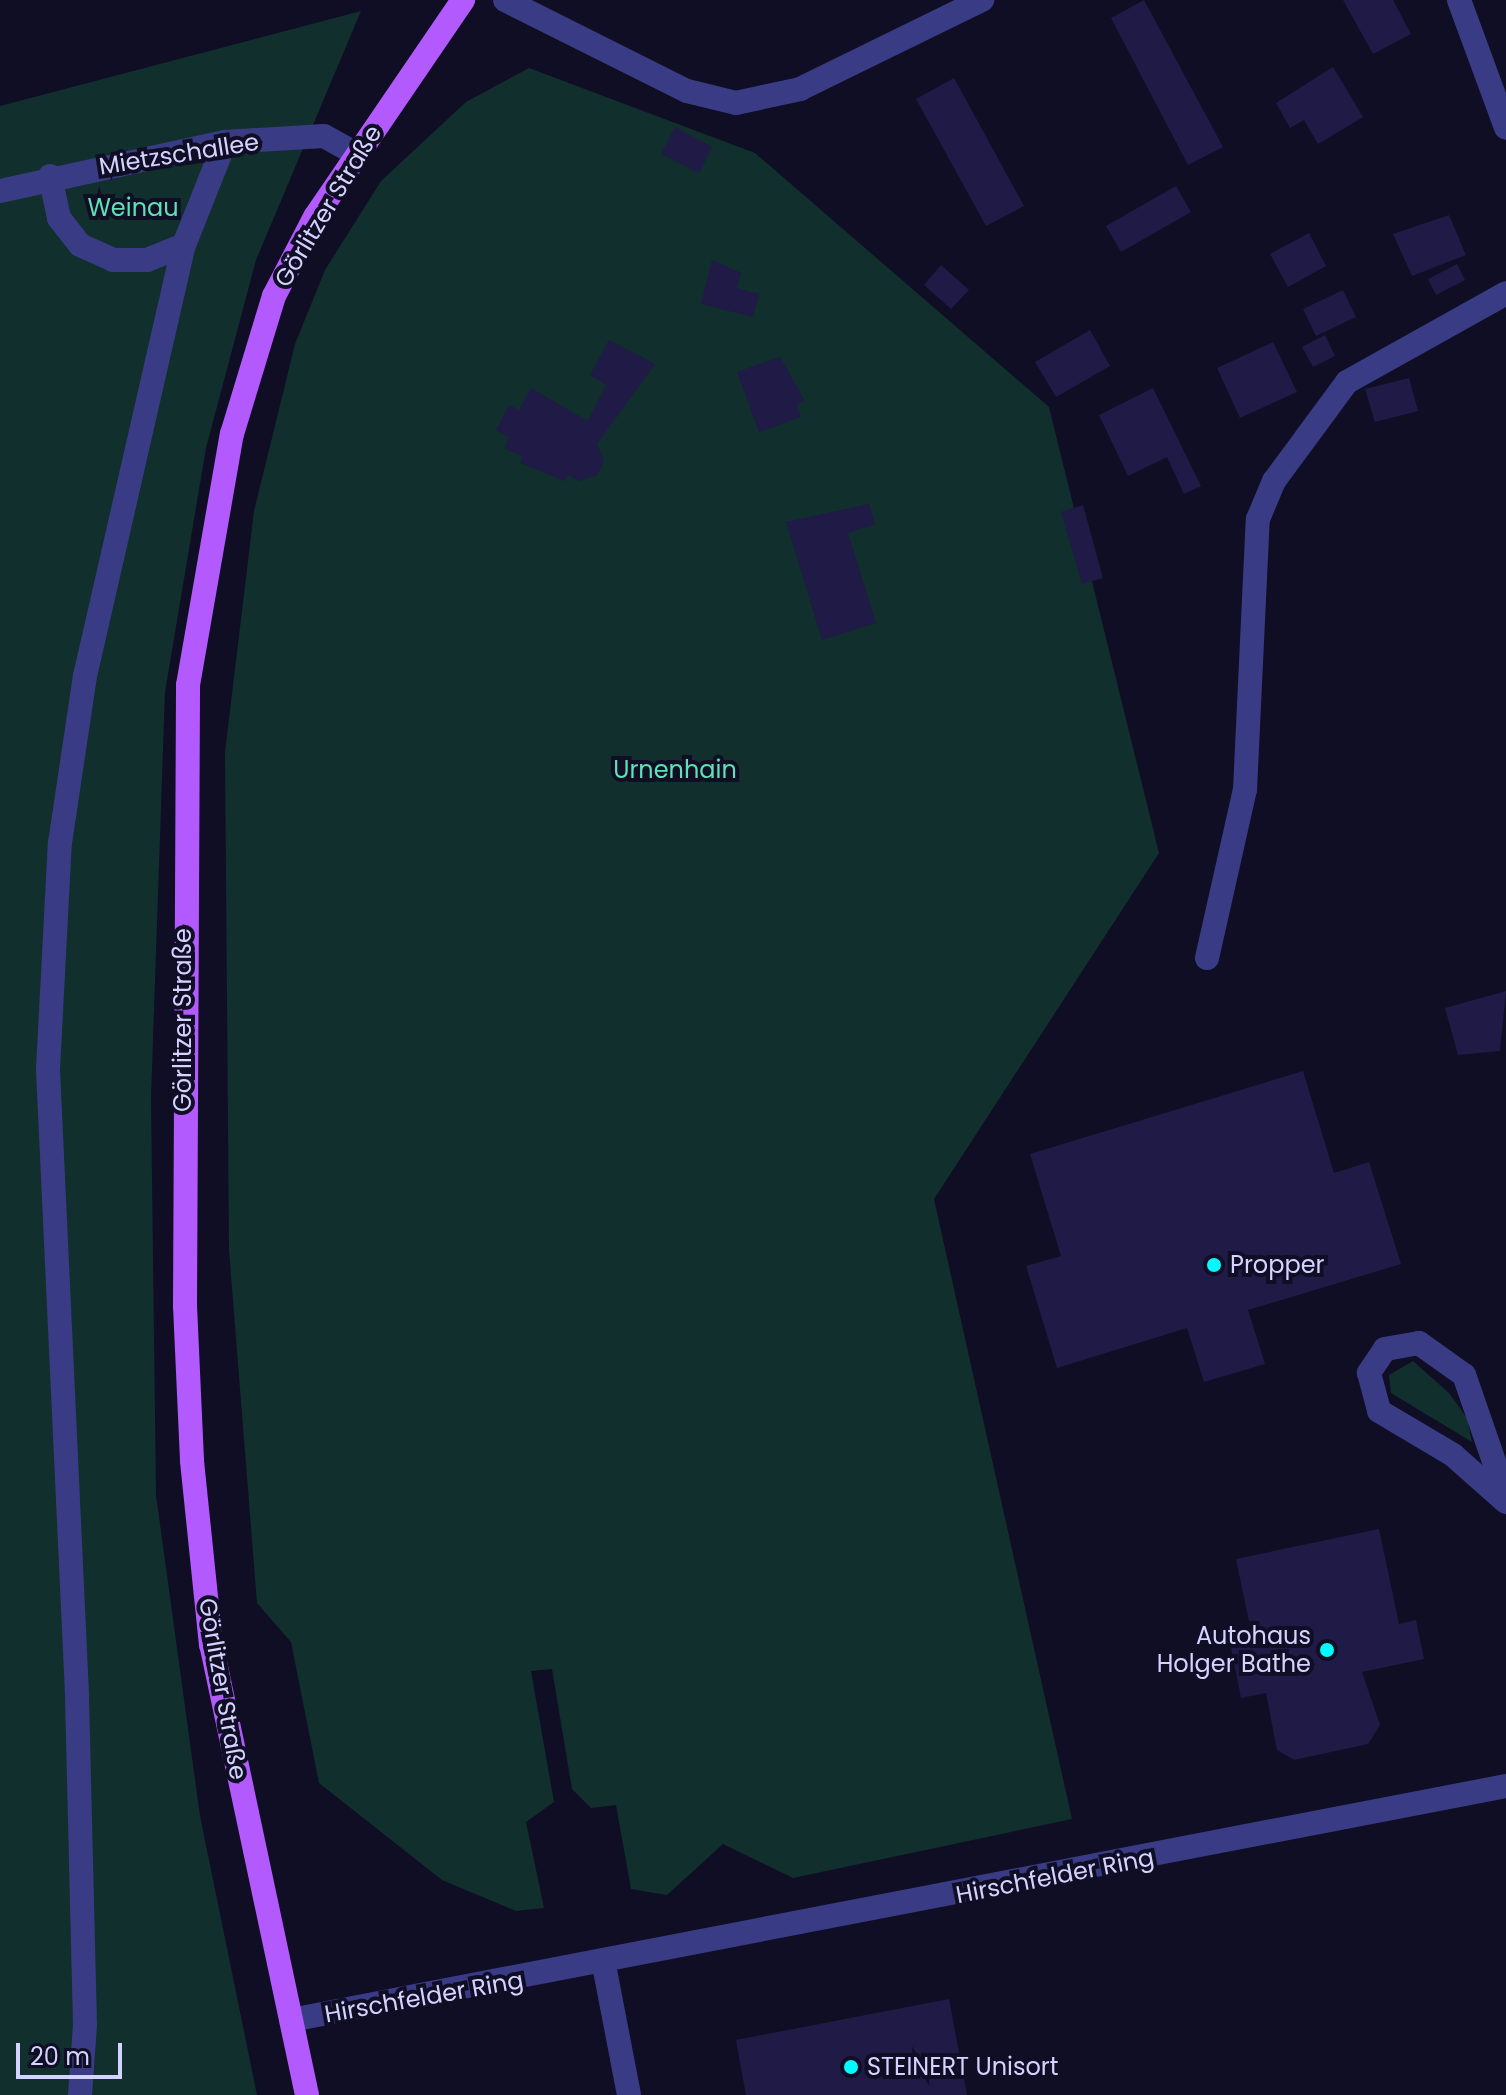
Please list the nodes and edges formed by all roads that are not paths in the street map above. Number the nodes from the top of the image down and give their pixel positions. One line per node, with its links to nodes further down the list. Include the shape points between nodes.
1 (463, 0): 7 (main road, Görlitzer Straße)
2 (505, 0): 3 (street, via 687,91 736,103 800,89)
3 (982, 0)
4 (1459, 0): 5 (street)
5 (1506, 128)
6 (225, 142): 7 (street, Mietzschallee, via 324,136); 8 (street, Mietzschallee); 10 (street)
7 (357, 154): 16 (main road, Görlitzer Straße, via 274,296 232,434 188,685 182,804 192,1460 211,1645)
8 (50, 176): 9 (street, Mietzschallee); 10 (street, via 59,218 80,245 113,260 147,260)
9 (0, 191)
10 (184, 245): 17 (street, via 85,676 60,843 48,1069 77,1694 85,2025)
11 (1506, 293): 12 (street, via 1347,382 1274,481 1258,519 1245,790)
12 (1207, 958)
13 (1506, 1499): 13 (street, via 1464,1375 1419,1343 1385,1349 1369,1373 1379,1411 1453,1455)
14 (1506, 1786): 15 (street, Hirschfelder Ring)
15 (604, 1965): 16 (street, Hirschfelder Ring); 19 (street)
16 (291, 2020): 18 (main road, Görlitzer Straße)
17 (80, 2095)
18 (307, 2095)
19 (629, 2095)

